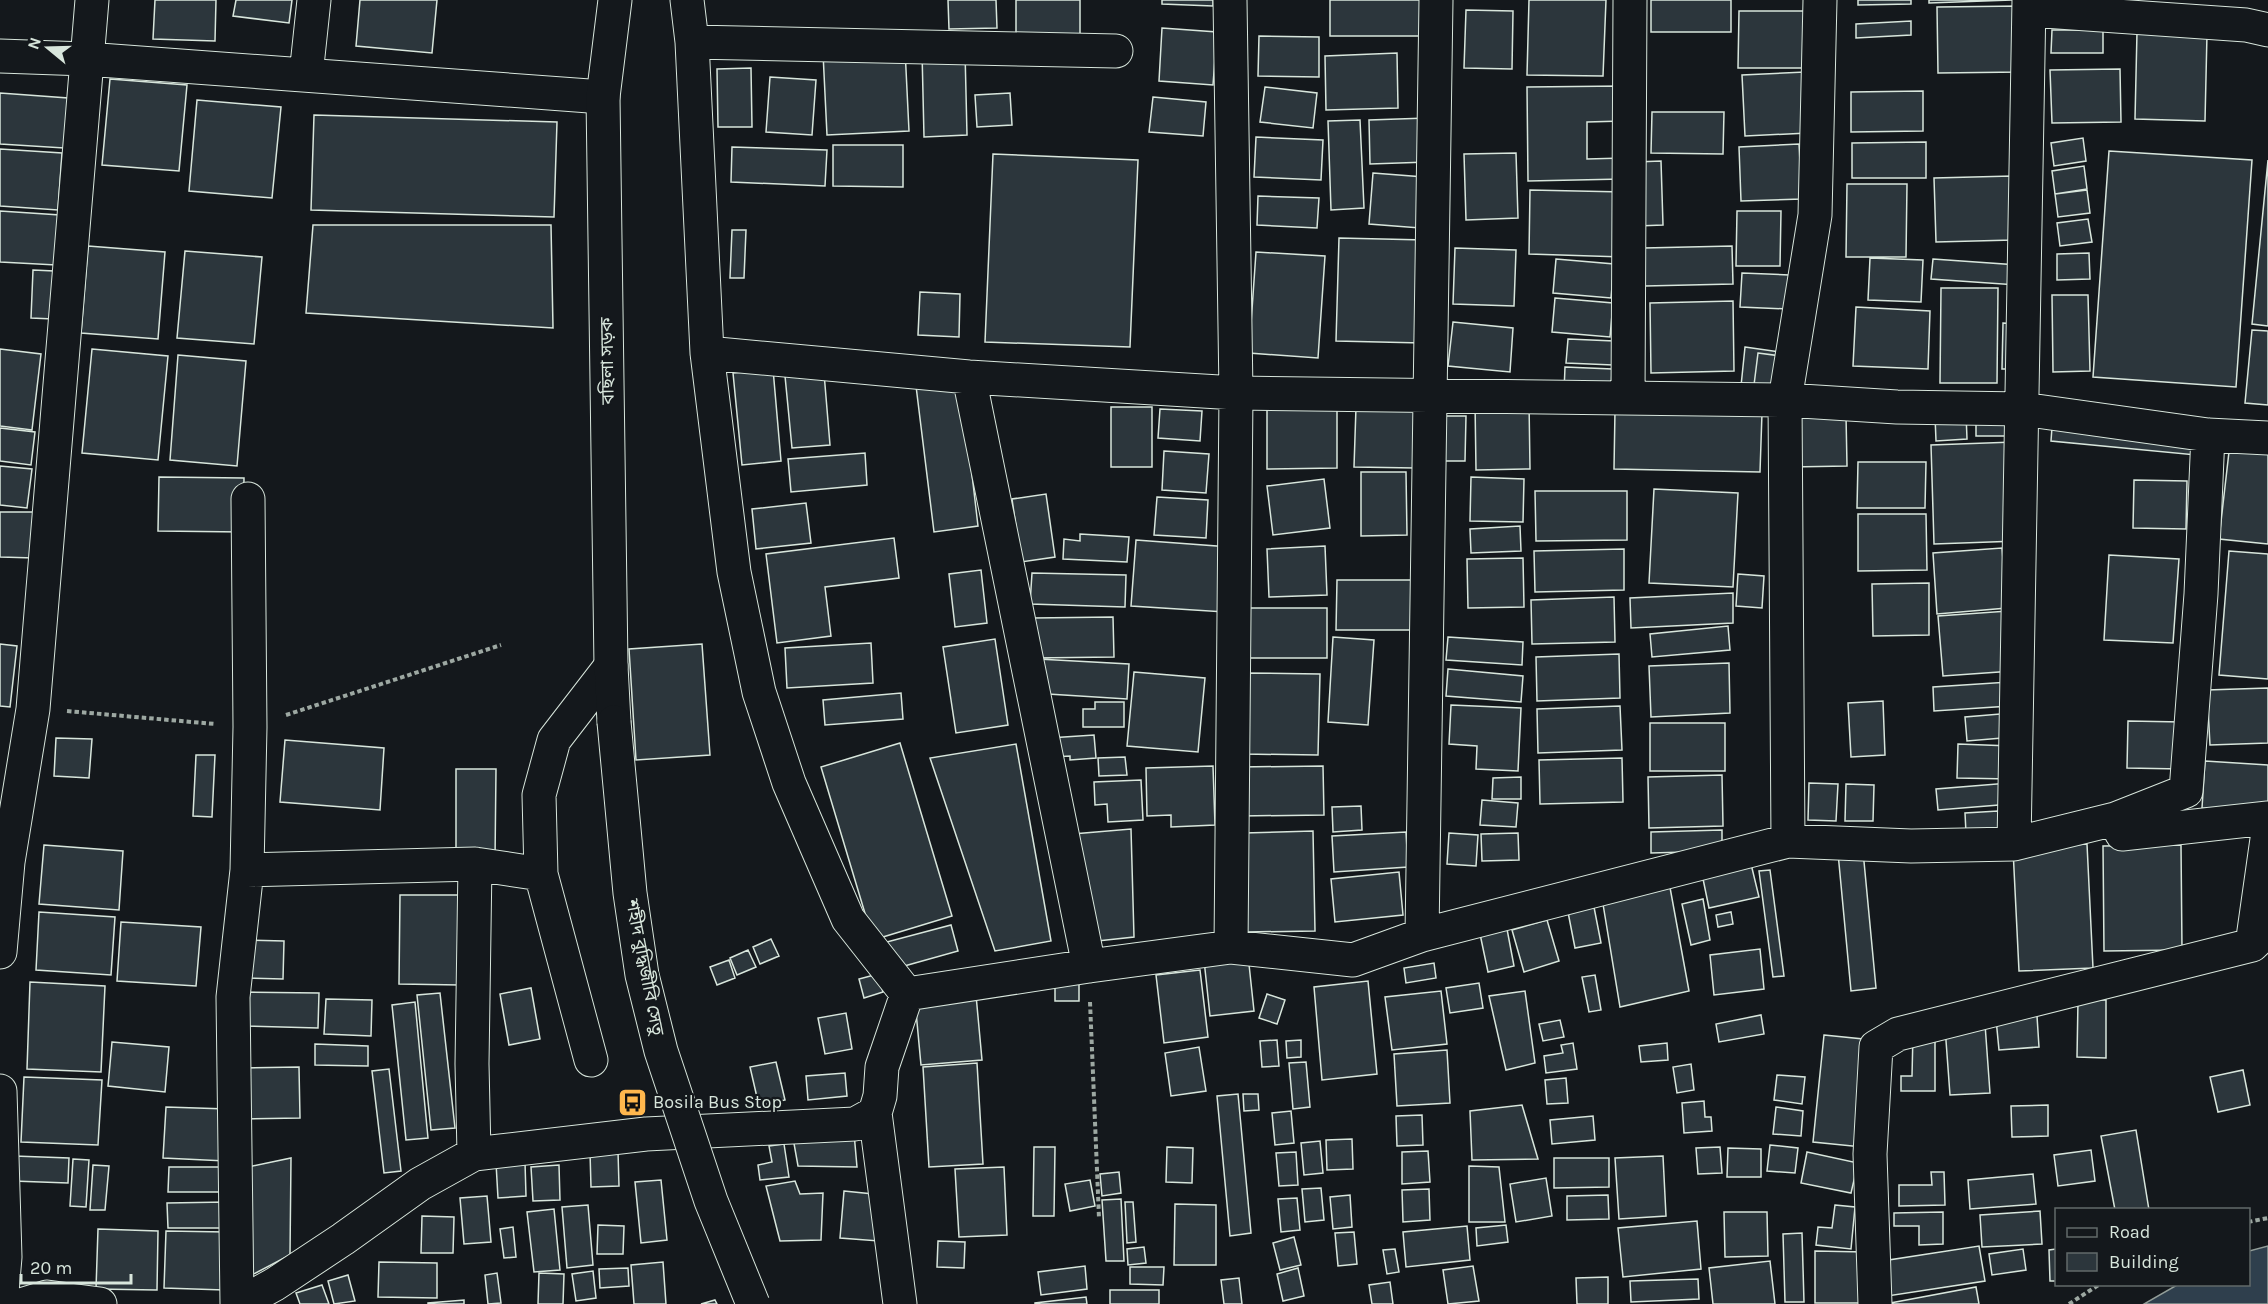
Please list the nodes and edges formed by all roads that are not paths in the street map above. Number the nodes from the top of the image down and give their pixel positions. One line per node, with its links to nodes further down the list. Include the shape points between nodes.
1 (92, 0): 14 (street)
2 (314, 0): 15 (street)
3 (615, 0): 16 (street, বছিলা সড়ক)
4 (687, 0): 11 (street)
5 (1230, 0): 19 (street)
6 (1436, 0): 20 (street)
7 (1630, 0): 21 (street)
8 (1820, 0): 22 (street, via 1815,215)
9 (2029, 5): 10 (street); 23 (street)
10 (2268, 30)
11 (692, 42): 12 (street); 17 (street)
12 (1116, 51)
13 (0, 56): 14 (street)
14 (86, 60): 15 (street); 40 (street, via 33,709 8,862)
15 (306, 75): 16 (street)
16 (603, 97): 27 (street, বছিলা সড়ক)
17 (707, 353): 18 (street); 42 (street, via 734,572 759,692 789,783 848,919)
18 (969, 377): 19 (street); 41 (street)
19 (1236, 393): 20 (street); 39 (street)
20 (1431, 397): 21 (street); 37 (street)
21 (1628, 398): 22 (street)
22 (1785, 400): 23 (street); 32 (street)
23 (2022, 410): 24 (street); 33 (street)
24 (2208, 435): 25 (street); 30 (street, via 2186,791)
25 (2268, 438)
26 (248, 499): 35 (street)
27 (611, 666): 28 (street, বছিলা সড়ক); 36 (street, via 554,740 539,795)
28 (614, 722): 51 (street, শহীদ বুদ্ধিজীবি সেতু, bridge, via 642,975 661,1052 711,1201)
29 (2268, 818): 30 (street, via 2122,834)
30 (2115, 819): 33 (street)
31 (2268, 832): 38 (street)
32 (1788, 841): 33 (street, via 1911,846); 37 (street)
33 (2014, 844)
34 (476, 864): 35 (street); 36 (street); 46 (street)
35 (247, 870): 50 (street, via 233,997)
36 (541, 873): 43 (street)
37 (1422, 936): 39 (street, via 1353,960)
38 (2260, 937): 53 (street, via 1898,1034 1876,1047 1870,1154)
39 (1231, 947): 41 (street)
40 (0, 951)
41 (1089, 966): 42 (street)
42 (907, 994): 45 (street, via 882,1067)
43 (591, 1060)
44 (0, 1091): 47 (street, via 5,1257)
45 (875, 1113): 46 (street, via 855,1124 646,1134); 52 (street)
46 (474, 1154): 50 (street, via 420,1184 275,1284)
47 (1, 1304)
48 (24, 1304): 49 (street, via 47,1297)
49 (100, 1304)
50 (238, 1304)
51 (753, 1304)
52 (900, 1304)
53 (1875, 1304)

